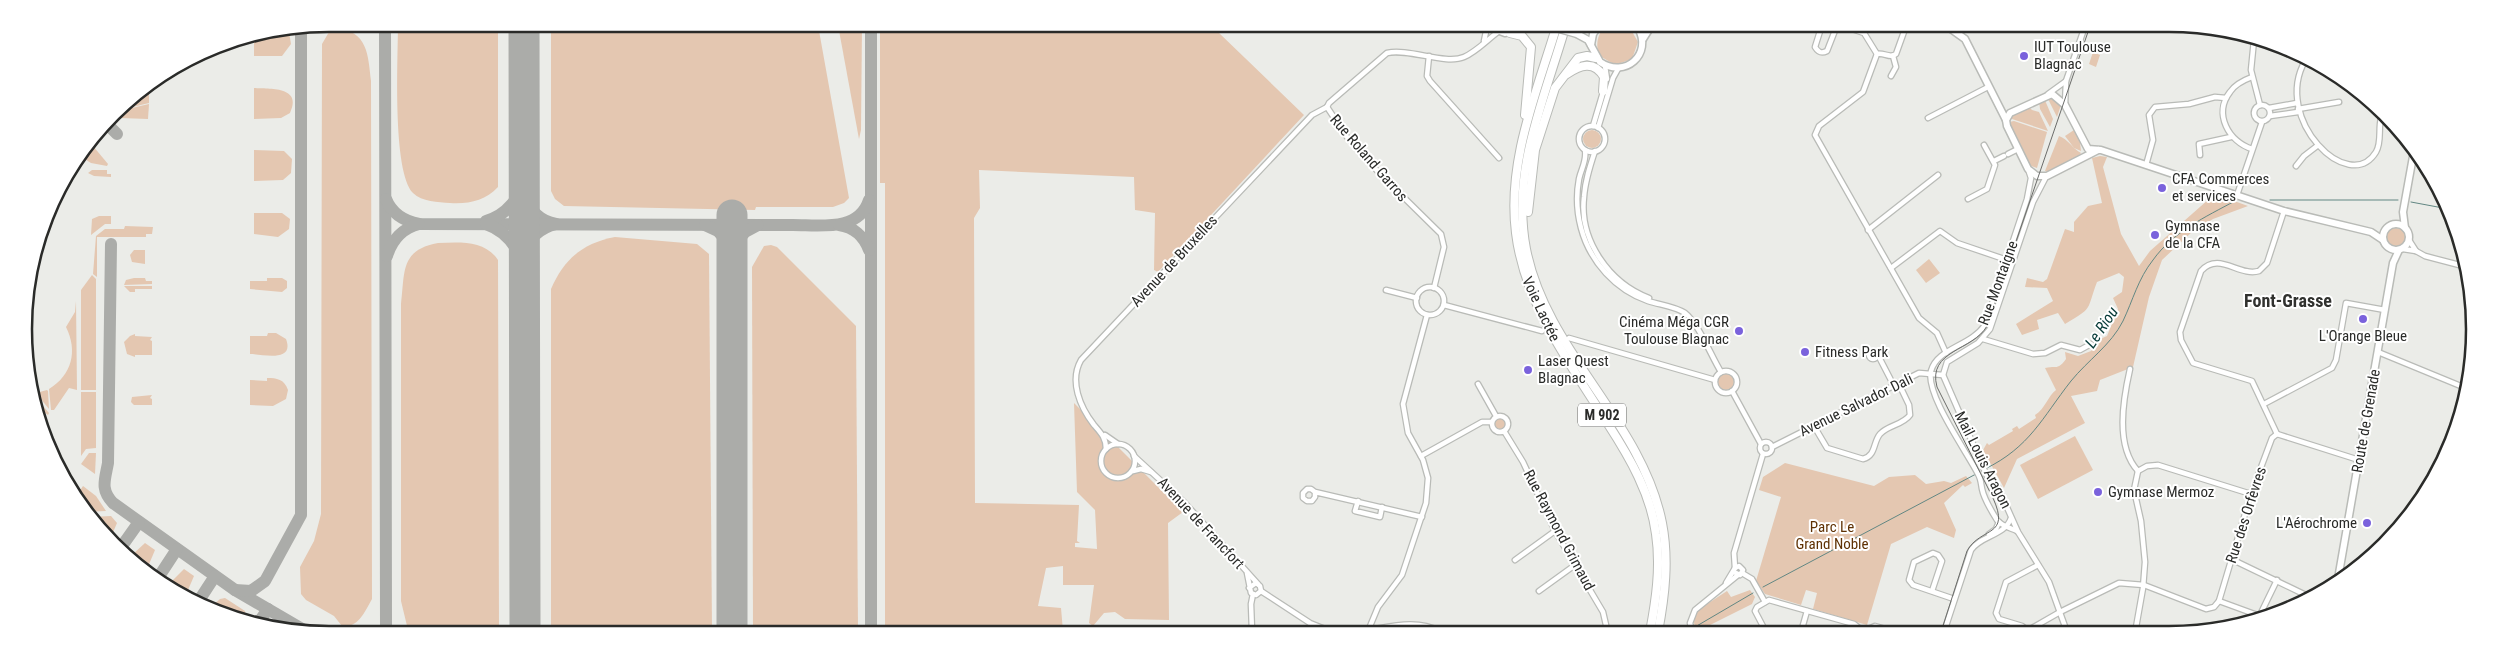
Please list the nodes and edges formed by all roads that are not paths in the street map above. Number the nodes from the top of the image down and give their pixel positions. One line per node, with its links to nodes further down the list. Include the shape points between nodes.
1 (1487, 32): 17 (street)
2 (1498, 32): 15 (street); 17 (street, Rue Roland Garros)
3 (1555, 32): 48 (highway, Voie Lactée / M 902)
4 (1564, 32): 89 (highway, Voie Lactée / M 902, via 1527,156 1523,220)
5 (1570, 32): 19 (street, bridge, via 1588,40)
6 (1595, 32): 19 (street)
7 (1640, 32): 16 (street)
8 (1648, 32): 16 (street)
9 (1820, 32): 10 (street, via 1815,47 1823,53 1827,51)
10 (1834, 32)
11 (1859, 32): 20 (street, via 1864,34)
12 (1904, 32): 22 (street)
13 (1955, 32): 31 (street, via 1965,39)
14 (2083, 32): 30 (street)
15 (1510, 33): 48 (highway, via 1525,39 1532,51 1524,121)
16 (1643, 40): 26 (street, via 1634,63)
17 (1484, 42): 21 (street, Rue Roland Garros, via 1463,58)
18 (2253, 45): 29 (street)
19 (1591, 46): 23 (street)
20 (1877, 54): 22 (street); 78 (street, via 1863,92 1816,130 1815,135)
21 (1429, 56): 38 (street, Rue Roland Garros, via 1398,51 1387,53); 61 (street, via 1427,76 1430,81)
22 (1893, 56): 28 (street, via 1896,67)
23 (1596, 58): 25 (street); 27 (highway, via 1578,58)
24 (2303, 65): 40 (street)
25 (1606, 66): 26 (street); 32 (street, via 1607,79)
26 (1618, 69): 50 (street)
27 (1565, 75): 32 (highway, via 1582,65 1594,66 1604,77); 89 (highway, via 1555,88 1533,158 1528,206)
28 (1891, 76)
29 (2252, 76): 34 (street, via 2235,86); 37 (street)
30 (2066, 81): 33 (street); 36 (street)
31 (1988, 87): 41 (street); 44 (street)
32 (1603, 91): 49 (street)
33 (2048, 94): 36 (street, via 2056,96); 42 (street)
34 (2226, 98): 51 (street, via 2224,118); 65 (street, via 2214,97 2189,104 2155,107 2149,115 2153,140)
35 (2338, 102): 40 (street)
36 (2065, 105): 52 (street)
37 (2260, 105): 39 (street); 47 (street, via 2254,112 2256,119)
38 (1327, 107): 93 (street, Rue Roland Garros, via 1346,137 1440,234 1444,248); 121 (street, Avenue de Bruxelles, via 1312,115 1081,360 1075,375 1076,389)
39 (2269, 108): 40 (street); 43 (street)
40 (2298, 108): 43 (street); 54 (street)
41 (2001, 112): 42 (street); 45 (street)
42 (2010, 113): 45 (street)
43 (2270, 116): 47 (street)
44 (1928, 118)
45 (2006, 120): 55 (street)
46 (2381, 121): 54 (street, via 2377,151 2362,163 2348,164)
47 (2262, 122): 56 (street)
48 (1527, 125): 173 (highway, Voie Lactée / M 902, via 1514,184 1520,256 1540,313 1630,461 1646,496 1658,553)
49 (1593, 126): 50 (street); 57 (street, via 1586,127 1580,135 1579,142)
50 (1598, 128): 58 (street, via 1605,139 1602,147)
51 (2231, 137): 56 (street); 60 (street, via 2199,144)
52 (2083, 141): 59 (street, via 2088,150); 62 (street)
53 (1984, 145): 64 (street)
54 (2317, 146): 66 (street)
55 (2018, 149): 64 (street); 67 (street)
56 (2252, 149): 70 (street)
57 (1585, 150): 58 (street); 74 (street, via 1578,190)
58 (1594, 151): 75 (street, via 1584,198)
59 (2096, 151): 62 (street); 65 (street)
60 (2200, 155)
61 (1498, 158)
62 (2078, 160): 69 (street)
63 (2412, 160): 73 (street)
64 (1994, 161): 71 (street, via 1988,189)
65 (2146, 165): 70 (street)
66 (2296, 166)
67 (2028, 169): 69 (street, via 2037,176); 88 (street, Rue Montaigne, via 2031,183)
68 (1938, 174): 78 (street)
69 (2047, 176): 102 (street, Rue Montaigne, via 2033,202 1991,326)
70 (2237, 196): 72 (street)
71 (1968, 199)
72 (2284, 211): 80 (street); 116 (street, via 2263,268 2249,272 2216,262 2201,271 2180,332 2193,363 2252,381)
73 (2403, 212): 76 (street); 77 (street)
74 (1579, 218): 75 (street); 83 (street)
75 (1586, 224): 87 (street)
76 (2394, 225): 77 (street); 79 (street)
77 (2405, 228): 82 (street)
78 (1868, 230): 92 (street)
79 (2386, 230): 80 (street); 81 (street)
80 (2371, 232): 81 (street)
81 (2383, 240): 84 (street)
82 (2409, 240): 85 (street); 86 (street)
83 (1586, 246): 87 (street, via 1590,245); 99 (street, via 1619,286 1642,299 1680,311)
84 (2388, 248): 85 (street); 90 (street)
85 (2401, 249): 86 (street); 90 (street)
86 (2416, 251): 91 (street)
87 (1597, 254): 99 (street, via 1626,286 1686,311)
88 (2007, 260): 92 (street, via 1957,243 1940,231); 105 (street, Rue Montaigne, via 1983,327 1973,339)
89 (1530, 262): 174 (highway, Voie Lactée / M 902, via 1547,311 1636,456 1655,497 1662,522 1666,568)
90 (2393, 264): 97 (street, Route de Grenade)
91 (2458, 265)
92 (1891, 268): 105 (street, via 1919,318 1937,333)
93 (1434, 288): 95 (street, via 1424,289); 96 (street, via 1442,294)
94 (1386, 290): 95 (street)
95 (1417, 298): 98 (street, via 1418,308)
96 (1444, 305): 98 (street, via 1437,314); 100 (street)
97 (2386, 310): 104 (street, Route de Grenade); 116 (street, via 2346,303 2332,368)
98 (1427, 315): 129 (street, via 1403,404 1408,433)
99 (1696, 327): 108 (street)
100 (1542, 331)
101 (1569, 338): 111 (street)
102 (1983, 339): 103 (street, via 2037,354 2060,345 2080,350); 110 (street, Rue Montaigne, via 1948,361)
103 (2091, 344)
104 (2378, 352): 114 (street); 130 (street, Route de Grenade)
105 (1946, 353): 109 (street, Rue Montaigne, via 1937,360)
106 (1877, 356): 113 (street)
107 (2130, 369): 131 (street, via 2124,401 2125,438 2128,458)
108 (1721, 372): 111 (street); 115 (street, via 1730,371 1736,377 1737,385)
109 (1930, 374): 110 (street, Avenue Salvador Dali); 113 (street, Avenue Salvador Dali, via 1919,374); 140 (street, Mail Louis Aragon, via 1933,392 1980,477 1982,490)
110 (1942, 375): 139 (street, Mail Louis Aragon, via 1978,458 1996,485)
111 (1715, 380): 115 (street, via 1720,391)
112 (1478, 384): 117 (street)
113 (1896, 385): 119 (street, Avenue Salvador Dali); 119 (street, via 1909,405 1910,415 1904,422 1880,434 1867,458 1827,448)
114 (2460, 386)
115 (1732, 391): 124 (street)
116 (2264, 404): 122 (street)
117 (1496, 416): 118 (street); 120 (street, via 1508,420)
118 (1491, 422): 120 (street, via 1495,431); 129 (street, via 1482,422)
119 (1814, 426): 125 (street, Avenue Salvador Dali)
120 (1504, 431): 142 (street, Rue Raymond Grimaud, via 1523,462)
121 (1101, 433): 123 (street); 126 (street)
122 (2277, 434): 130 (street); 135 (street, Rue des Orfèvres, via 2272,438)
123 (1118, 444): 126 (street); 128 (street, via 1128,447)
124 (1761, 444): 125 (street, via 1766,442); 127 (street, via 1759,449)
125 (1772, 447): 127 (street, via 1770,453)
126 (1106, 449): 132 (street, via 1101,463 1107,474 1122,478)
127 (1763, 454): 148 (street, via 1734,553)
128 (1134, 456): 132 (street); 133 (street, Avenue de Francfort)
129 (1421, 456): 138 (street, via 1429,485)
130 (2359, 460): 150 (street, Route de Grenade)
131 (2138, 471): 135 (street, via 2158,465); 153 (street, via 2134,490 2144,542)
132 (1132, 472): 133 (street, via 1141,469)
133 (1155, 474): 149 (street, Avenue de Francfort, via 1200,518)
134 (1315, 492): 136 (street)
135 (2251, 494): 144 (street, Rue des Orfèvres)
136 (1358, 501): 137 (street); 137 (street, via 1355,511 1380,517)
137 (1382, 507): 138 (street)
138 (1422, 517): 169 (street, via 1402,575 1378,607)
139 (2011, 518): 141 (street); 143 (street, Mail Louis Aragon)
140 (1999, 522): 141 (street, Mail Louis Aragon); 160 (street, via 1993,531 1969,548)
141 (2006, 526): 143 (street, Mail Louis Aragon); 160 (street, via 1973,547)
142 (1556, 531): 145 (street); 147 (street, Rue Raymond Grimaud)
143 (2018, 532): 146 (street, Mail Louis Aragon)
144 (2231, 559): 151 (street); 161 (street, Rue des Orfèvres)
145 (1514, 560)
146 (2038, 564): 164 (street, Mail Louis Aragon); 180 (street, via 2006,582 1996,613 1999,619)
147 (1575, 565): 156 (street); 172 (street, Rue Raymond Grimaud, via 1603,612)
148 (1738, 571): 162 (street, via 1752,579); 175 (street, via 1721,590 1695,610)
149 (1247, 572): 152 (street, Avenue de Francfort); 154 (street, Avenue de Francfort)
150 (2339, 572)
151 (2277, 580): 159 (street); 165 (street)
152 (1258, 584): 154 (street); 155 (street)
153 (2144, 585): 161 (street, via 2206,609); 164 (street, via 2114,584); 183 (street)
154 (1249, 588): 158 (street)
155 (1260, 591): 158 (street); 168 (street)
156 (1539, 591)
157 (1932, 591): 157 (street, via 1942,561 1933,553 1914,562 1908,577 1913,585); 160 (street)
158 (1253, 594): 167 (street)
159 (2304, 594)
160 (1953, 598): 179 (street)
161 (2219, 601): 166 (street)
162 (1765, 602): 163 (street, via 1769,600); 176 (street, via 1755,611)
163 (1807, 611): 177 (street); 178 (street)
164 (2060, 612): 181 (street); 182 (street, Mail Louis Aragon)
165 (2262, 612)
166 (2252, 614)
167 (1252, 626)
168 (1318, 626)
169 (1371, 626)
170 (1400, 626): 171 (street)
171 (1428, 626)
172 (1606, 626)
173 (1651, 626)
174 (1659, 626)
175 (1692, 626)
176 (1763, 626)
177 (1803, 626)
178 (1856, 626)
179 (1945, 626)
180 (2022, 626)
181 (2035, 626)
182 (2065, 626)
183 (2136, 626)

